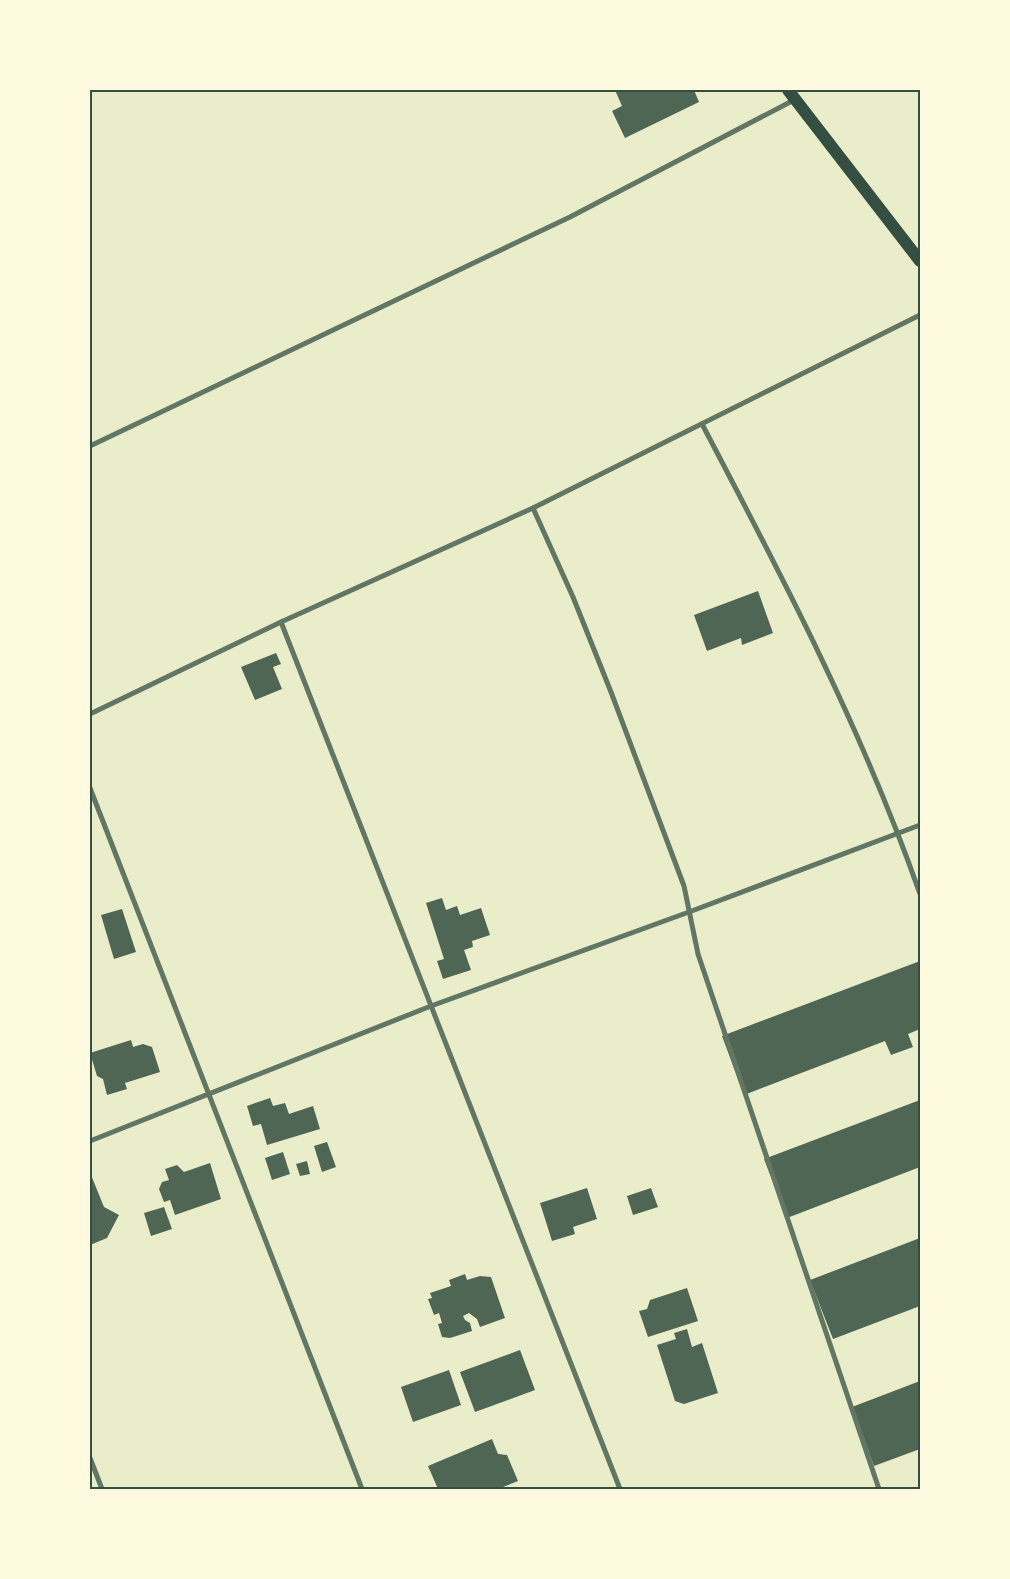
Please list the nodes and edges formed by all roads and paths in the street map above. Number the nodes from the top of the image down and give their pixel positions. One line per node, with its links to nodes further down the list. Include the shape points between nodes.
1 (791, 95): 2 (main road); 5 (street, via 561,221)
2 (920, 261)
3 (920, 315): 4 (street)
4 (702, 424): 6 (street); 11 (street, via 805,626)
5 (90, 446)
6 (533, 508): 7 (street); 13 (street, via 611,692 684,886)
7 (281, 622): 8 (street); 14 (street)
8 (90, 714)
9 (90, 788): 15 (street)
10 (920, 825): 11 (street)
11 (898, 833): 12 (street); 13 (street)
12 (920, 894)
13 (690, 912): 14 (street); 21 (street, via 698,954)
14 (431, 1006): 15 (street); 20 (street)
15 (208, 1094): 16 (street); 19 (street)
16 (90, 1141)
17 (90, 1458): 18 (street)
18 (102, 1489)
19 (362, 1489)
20 (620, 1489)
21 (879, 1489)

